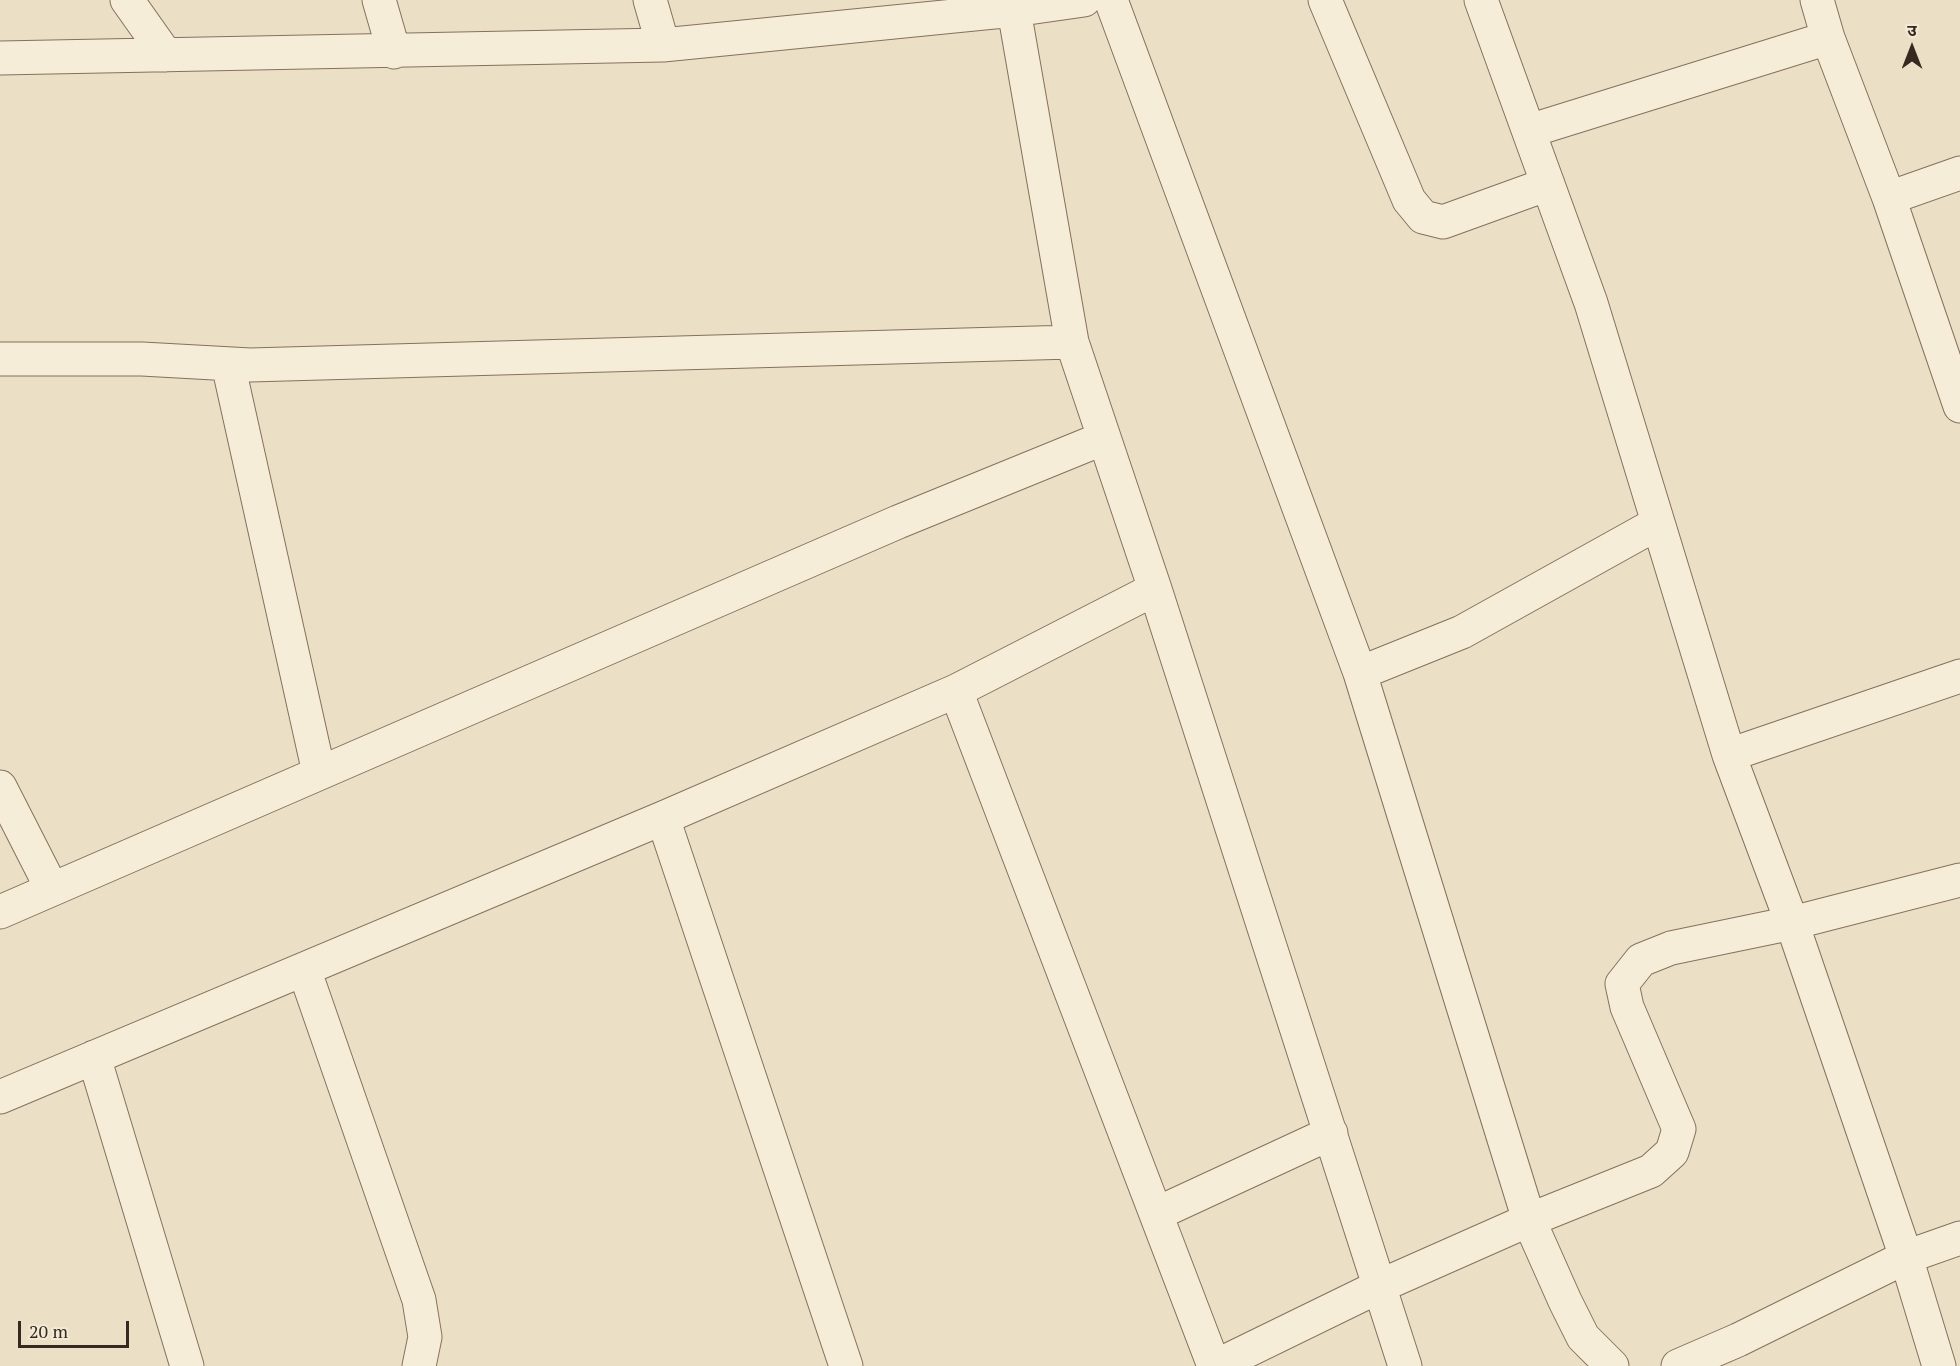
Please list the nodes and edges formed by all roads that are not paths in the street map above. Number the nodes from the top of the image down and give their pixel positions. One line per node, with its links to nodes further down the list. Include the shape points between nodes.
1 (127, 0): 13 (street)
2 (379, 0): 12 (street)
3 (650, 0): 11 (street)
4 (1084, 0): 9 (street)
5 (1111, 0): 26 (street)
6 (1324, 0): 17 (street, via 1409,200 1423,217 1443,222)
7 (1481, 0): 15 (street)
8 (1817, 0): 10 (street)
9 (1014, 10): 11 (street); 19 (street)
10 (1828, 38): 15 (street); 18 (street)
11 (663, 45): 12 (street)
12 (394, 52): 13 (street)
13 (166, 55): 14 (street)
14 (0, 57)
15 (1529, 131): 17 (street)
16 (1960, 173): 18 (street)
17 (1548, 184): 24 (street, via 1591,303)
18 (1889, 198): 22 (street)
19 (1072, 342): 21 (street); 23 (street)
20 (0, 358): 21 (street, via 142,358)
21 (228, 364): 30 (street)
22 (1960, 406)
23 (1104, 438): 25 (street); 30 (street, via 898,522)
24 (1658, 523): 26 (street, via 1462,632); 29 (street)
25 (1155, 589): 28 (street); 40 (street)
26 (1360, 673): 42 (street)
27 (1960, 676): 29 (street)
28 (956, 691): 32 (street); 41 (street)
29 (1729, 755): 36 (street)
30 (320, 773): 34 (street)
31 (0, 787): 34 (street)
32 (663, 818): 37 (street); 48 (street)
33 (1960, 880): 36 (street)
34 (52, 889): 35 (street)
35 (0, 912)
36 (1792, 923): 42 (street, via 1671,948 1641,960 1622,984 1627,1007 1679,1128 1672,1152 1651,1171); 44 (street)
37 (304, 969): 38 (street); 47 (street, via 419,1300 425,1337)
38 (94, 1057): 39 (street); 46 (street)
39 (0, 1097)
40 (1331, 1133): 41 (street); 45 (street)
41 (1156, 1214): 49 (street)
42 (1529, 1220): 45 (street); 51 (street, via 1583,1337)
43 (1960, 1238): 44 (street)
44 (1906, 1257): 52 (street); 53 (street)
45 (1380, 1286): 49 (street); 50 (street)
46 (187, 1366)
47 (419, 1366)
48 (846, 1366)
49 (1215, 1366)
50 (1405, 1366)
51 (1612, 1366)
52 (1678, 1366)
53 (1939, 1366)

